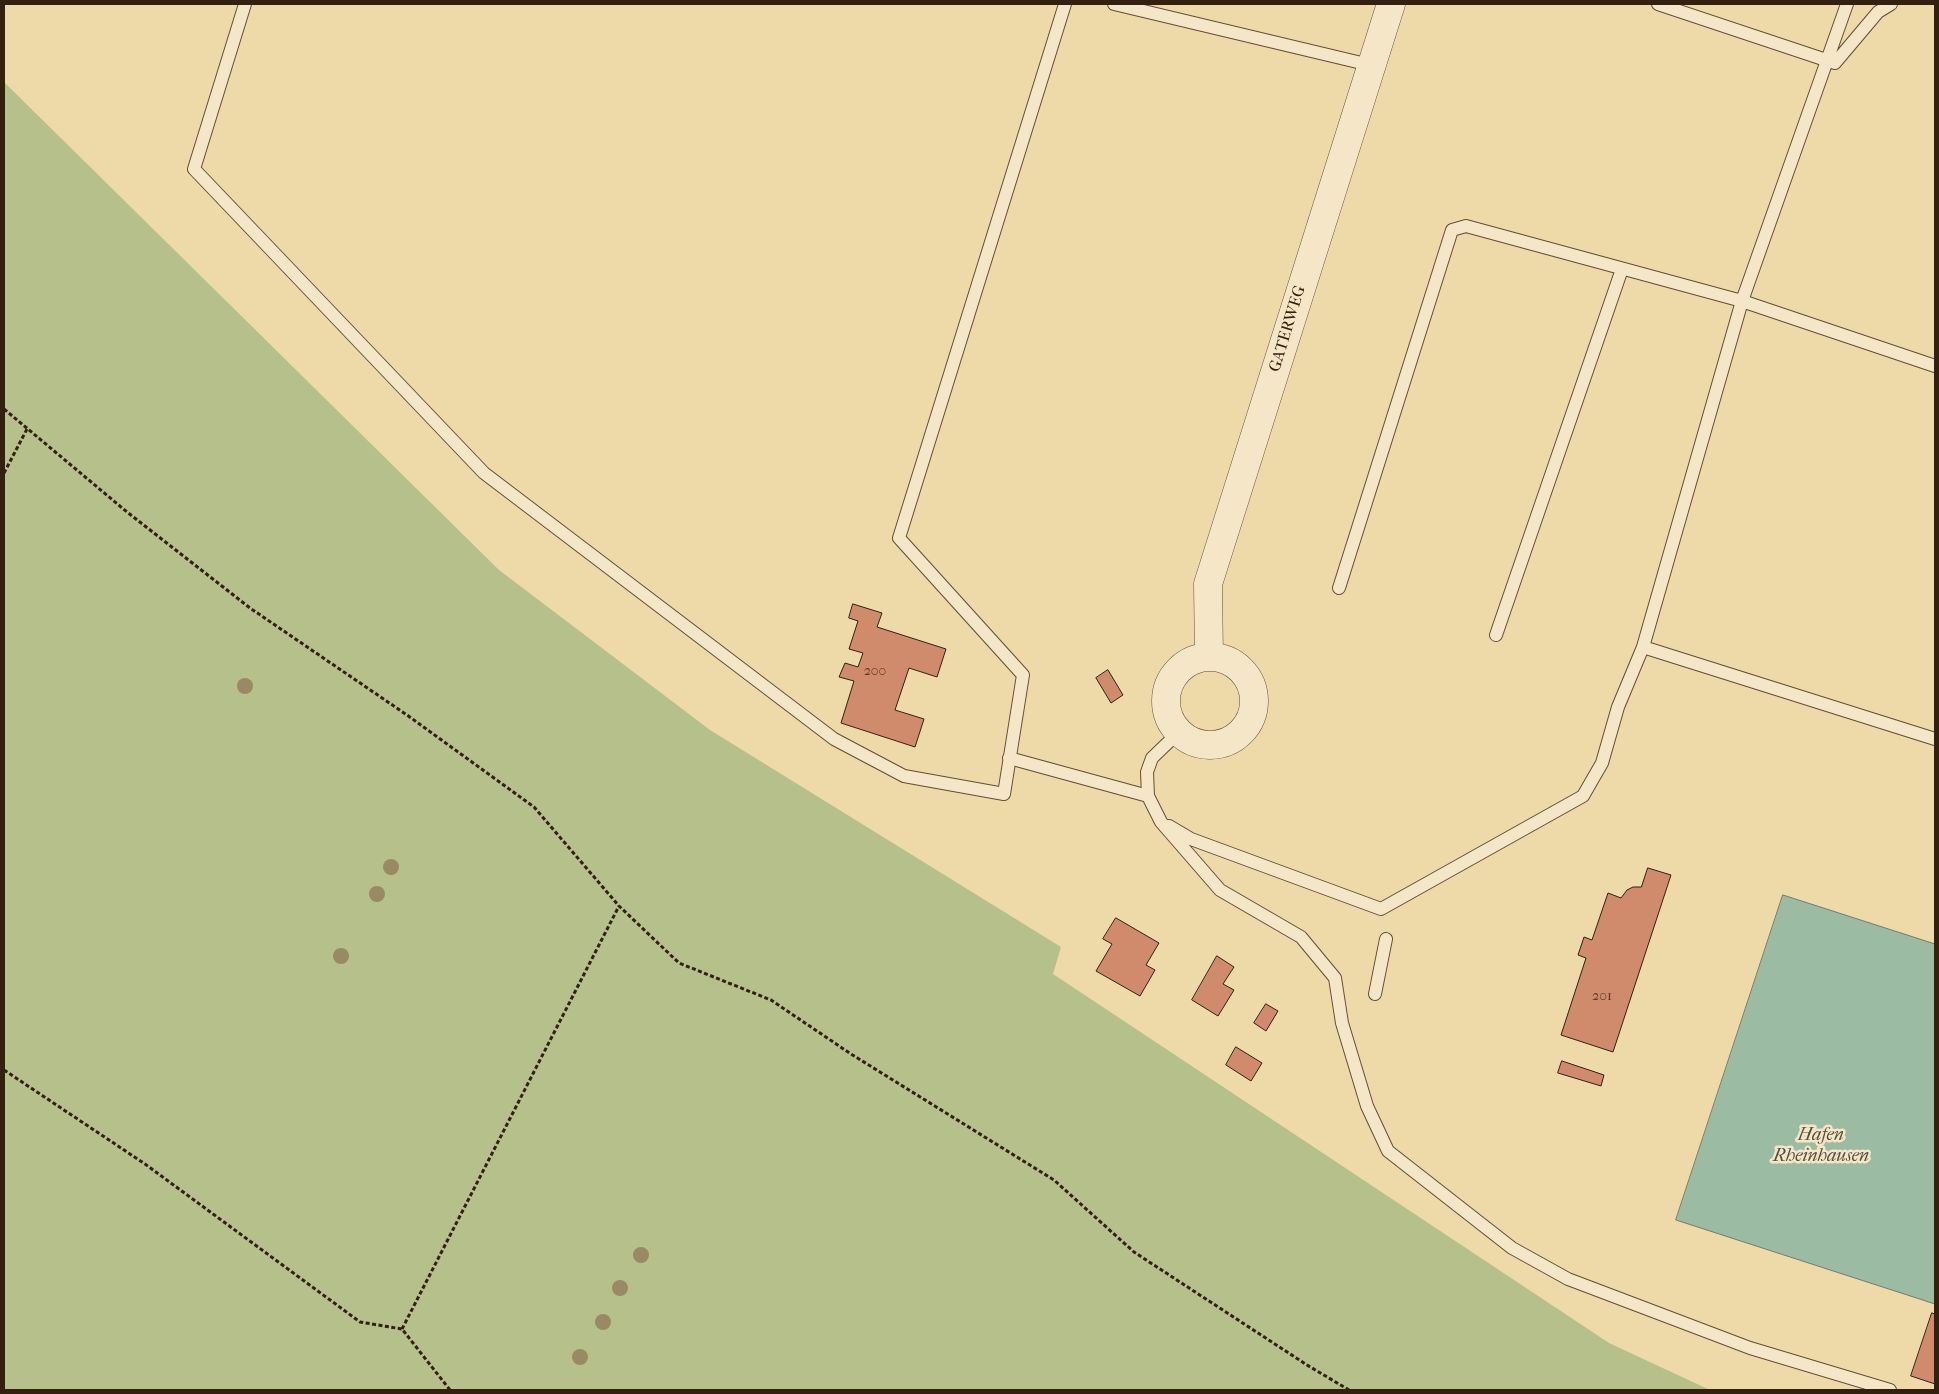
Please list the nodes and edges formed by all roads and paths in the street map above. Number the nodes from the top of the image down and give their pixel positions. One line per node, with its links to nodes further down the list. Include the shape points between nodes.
1 (245, 4): 22 (lane, via 194,169 484,473 834,739 904,776 1004,794)
2 (1065, 4): 22 (lane, via 898,538 1023,675)
3 (1114, 4): 9 (lane)
4 (1391, 4): 9 (street, GATERWEG)
5 (1658, 4): 8 (lane)
6 (1847, 4): 8 (lane)
7 (1891, 4): 8 (lane, via 1878,12 1835,63)
8 (1826, 60): 11 (lane)
9 (1370, 65): 19 (street, GATERWEG, via 1208,584)
10 (1622, 269): 11 (lane); 16 (lane, via 1466,226 1452,230); 17 (lane)
11 (1742, 302): 12 (lane); 18 (lane)
12 (1935, 366)
13 (4, 409): 14 (path)
14 (27, 429): 15 (path); 25 (path, via 250,608 534,807)
15 (4, 473)
16 (1339, 588)
17 (1496, 635)
18 (1643, 647): 21 (lane); 24 (lane, via 1618,707 1602,763 1583,796 1381,909 1191,839)
19 (1210, 657): 20 (street, via 1184,666 1168,688 1168,715); 20 (street, via 1223,659 1245,676 1254,702 1251,715 1236,737 1224,743 1196,744)
20 (1179, 732): 23 (lane, via 1152,758 1147,772)
21 (1935, 739)
22 (1009, 758): 23 (lane)
23 (1148, 796): 24 (lane)
24 (1161, 822): 32 (lane, via 1220,890 1302,937 1335,978 1342,1023 1367,1106 1388,1151 1512,1248 1568,1279 1741,1345)
25 (619, 906): 29 (path); 31 (path, via 679,963 771,1000 851,1054 1054,1180 1134,1252)
26 (1386, 939): 27 (lane)
27 (1375, 994)
28 (4, 1070): 29 (path, via 145,1164 360,1322)
29 (402, 1329): 30 (path)
30 (450, 1390)
31 (1348, 1390)
32 (1890, 1390)

